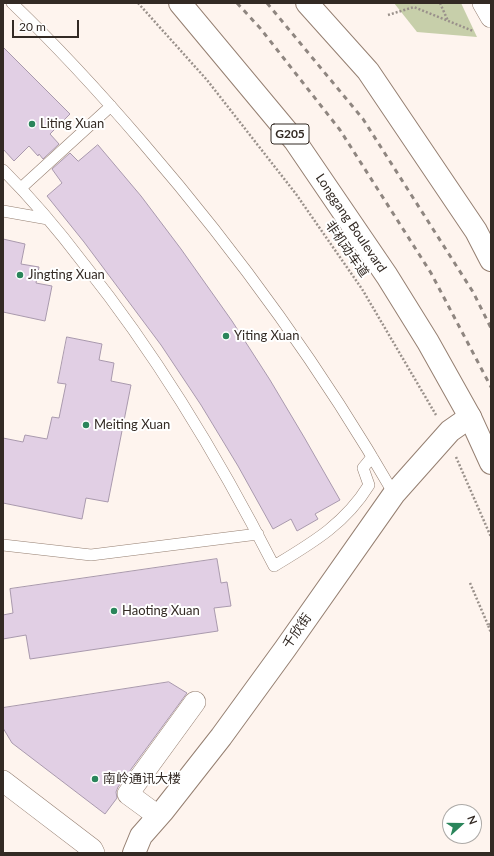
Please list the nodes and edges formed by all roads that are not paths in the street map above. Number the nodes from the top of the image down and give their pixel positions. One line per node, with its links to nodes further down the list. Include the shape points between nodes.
1 (12, 3): 6 (lane)
2 (180, 3): 12 (main road, Longgang Boulevard / G205, via 295,141 387,276 428,342)
3 (306, 3): 11 (main road, via 368,71 476,231)
4 (484, 3): 5 (street)
5 (484, 25)
6 (111, 106): 8 (lane); 13 (lane, via 182,189 250,275 313,365)
7 (3, 170): 8 (lane)
8 (22, 188): 10 (lane)
9 (3, 211): 10 (lane)
10 (48, 219): 16 (lane, via 104,288 178,394)
11 (491, 260)
12 (470, 418): 14 (main road, Longgang Boulevard / G205); 15 (main road, 千欣街, via 450,431)
13 (372, 457): 15 (lane); 16 (lane, via 363,468 369,485 360,499 319,538 274,566)
14 (491, 463)
15 (394, 494): 20 (main road, 千欣街, via 276,661)
16 (258, 534): 17 (lane, via 91,555)
17 (3, 545)
18 (195, 702): 20 (street, via 128,794)
19 (3, 781): 21 (street)
20 (158, 816): 22 (main road, 千欣街, via 141,836)
21 (94, 853)
22 (134, 853)

